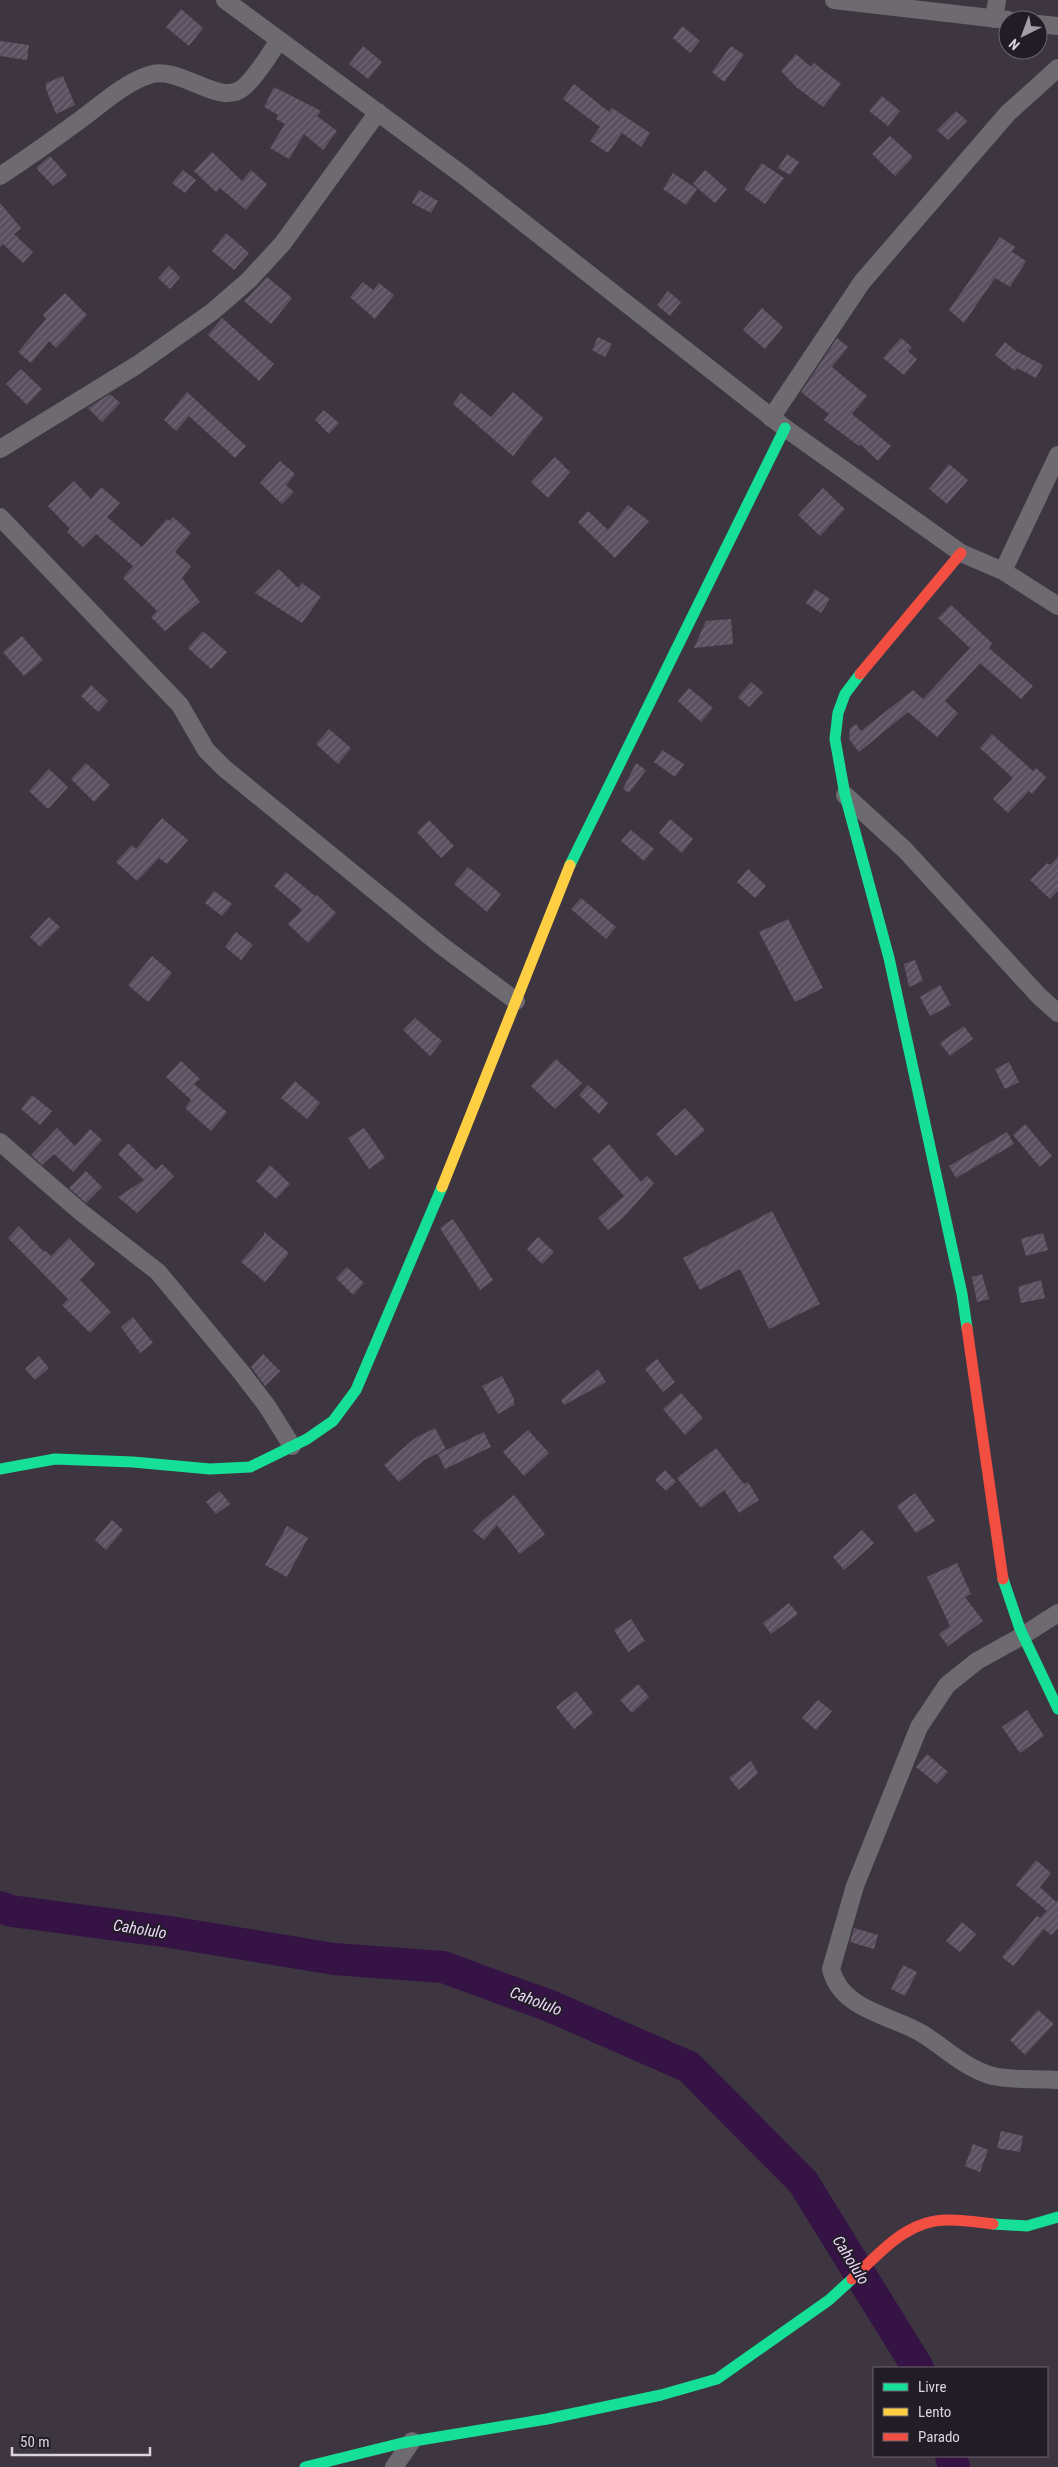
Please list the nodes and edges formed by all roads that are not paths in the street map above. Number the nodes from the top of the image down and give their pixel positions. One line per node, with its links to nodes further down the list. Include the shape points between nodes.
1 (225, 0): 4 (street)
2 (834, 0): 3 (street)
3 (998, 19)
4 (279, 40): 6 (street); 7 (street, via 245,87 233,94 223,94 170,74 149,75 119,91)
5 (1058, 68): 8 (street, via 1008,114 862,282)
6 (378, 112): 8 (street); 9 (street, via 283,243 249,280 212,312 136,365)
7 (0, 176)
8 (778, 423): 12 (street); 16 (street, via 568,870)
9 (0, 449)
10 (1058, 454): 13 (street)
11 (0, 517): 16 (street, via 180,705 206,750 224,768 442,946)
12 (961, 553): 13 (street); 15 (street, via 845,694 838,713 835,739)
13 (1003, 571): 14 (street)
14 (1058, 606)
15 (845, 795): 17 (street, via 905,850); 22 (street, via 889,958 937,1172 962,1294 1003,1579)
16 (516, 1002): 19 (street, via 464,1135 356,1390 333,1421)
17 (1058, 1013)
18 (0, 1142): 19 (street, via 158,1272 256,1392)
19 (292, 1446): 20 (street, via 250,1467 210,1469 55,1459)
20 (0, 1469)
21 (1058, 1613): 22 (street)
22 (1022, 1636): 23 (street); 24 (street, via 977,1661 947,1685 919,1728 855,1886 831,1969 839,1988 870,2012 918,2031 968,2067 1010,2079)
23 (1058, 1709)
24 (1058, 2080)
25 (1058, 2217): 26 (street, via 1027,2226 945,2220 915,2226 902,2233 829,2300 717,2379 661,2396)
26 (412, 2441): 27 (street); 28 (street)
27 (305, 2467)
28 (394, 2467)

